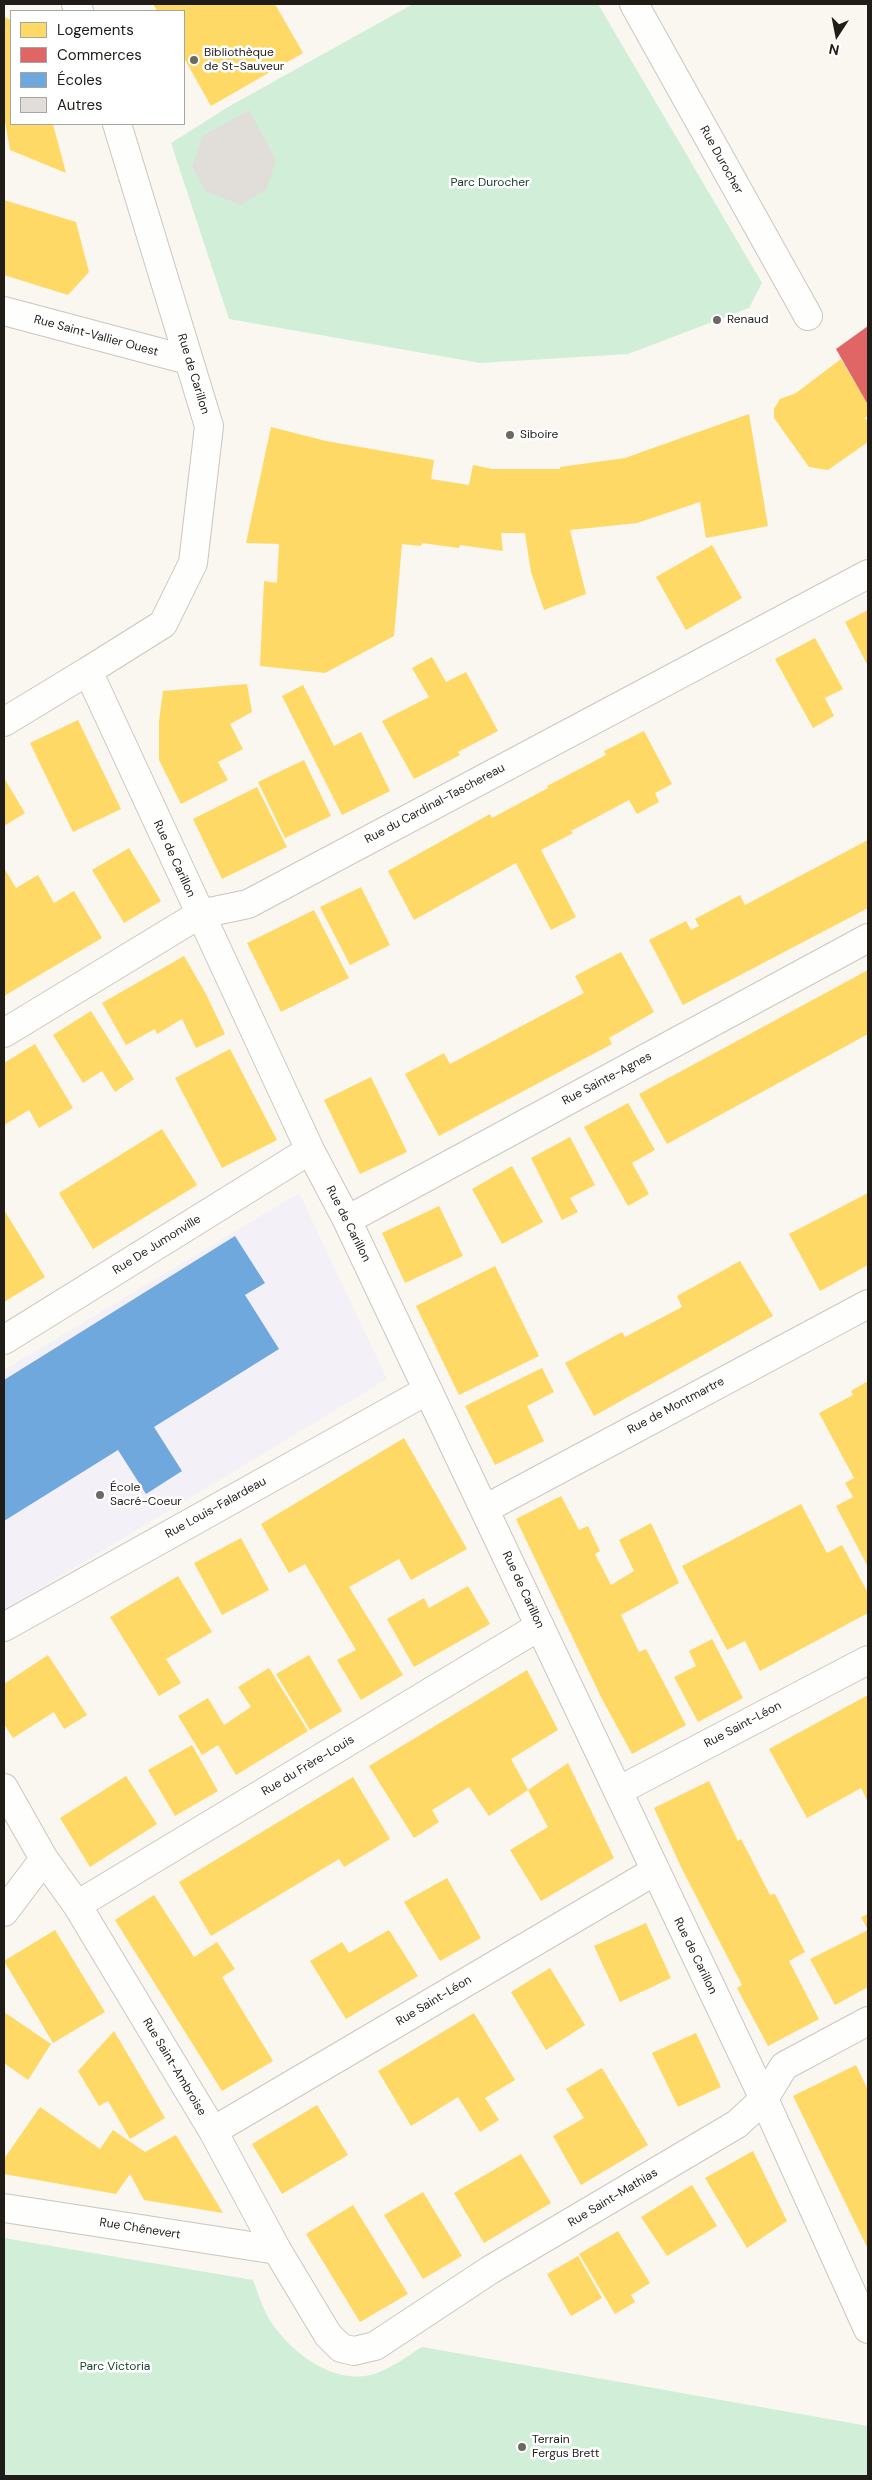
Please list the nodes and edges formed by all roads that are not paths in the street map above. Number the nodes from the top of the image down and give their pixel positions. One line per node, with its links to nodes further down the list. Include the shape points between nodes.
1 (634, 4): 4 (street, Rue Durocher)
2 (117, 125): 5 (street, Rue de Carillon)
3 (4, 311): 5 (street, Rue Saint-Vallier Ouest)
4 (808, 316)
5 (188, 360): 7 (street, Rue de Carillon, via 209,426 193,563 163,624)
6 (868, 574): 9 (street, Rue du Cardinal-Taschereau, via 248,904)
7 (88, 671): 8 (street); 9 (street, Rue de Carillon)
8 (4, 722)
9 (200, 914): 11 (street, Rue du Cardinal-Taschereau); 12 (street, Rue de Carillon)
10 (868, 938): 13 (street, Rue Sainte-Agnes)
11 (4, 1033)
12 (310, 1150): 13 (street, Rue de Carillon); 15 (street, Rue De Jumonville)
13 (347, 1220): 16 (street, Rue de Carillon)
14 (868, 1304): 17 (street, Rue de Montmartre)
15 (4, 1340)
16 (428, 1390): 17 (street, Rue de Carillon); 19 (street, Rue Louis-Falardeau)
17 (485, 1509): 18 (street, Rue de Carillon)
18 (540, 1626): 22 (street, Rue de Carillon); 25 (street, Rue du Frère-Louis)
19 (4, 1627)
20 (868, 1660): 22 (street, Rue Saint-Léon)
21 (4, 1788): 23 (street, Rue Saint-Ambroise)
22 (618, 1791): 24 (street, Rue de Carillon)
23 (44, 1859): 25 (street, Rue Saint-Ambroise); 26 (street)
24 (655, 1871): 28 (street, Rue de Carillon); 29 (street, Rue Saint-Léon)
25 (77, 1905): 29 (street, Rue Saint-Ambroise)
26 (4, 1912)
27 (868, 2021): 28 (street, Rue Saint-Mathias, via 784,2066)
28 (764, 2098): 32 (street, Rue de Carillon); 33 (street, Rue Saint-Mathias, via 737,2124 490,2270 375,2346 354,2351)
29 (213, 2131): 31 (street, Rue Saint-Ambroise)
30 (4, 2208): 31 (street, Rue Chênevert)
31 (277, 2250): 33 (street, Rue Saint-Ambroise, via 328,2335)
32 (868, 2329)
33 (341, 2348)

